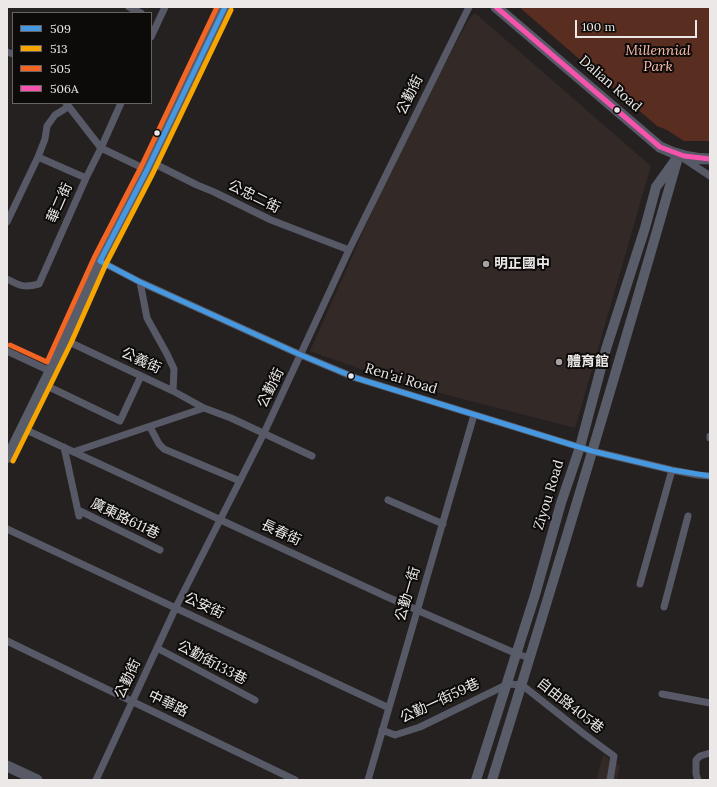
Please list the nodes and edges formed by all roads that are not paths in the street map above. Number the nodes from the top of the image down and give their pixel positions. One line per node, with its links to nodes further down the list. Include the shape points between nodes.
1 (129, 7): 6 (street)
2 (165, 7): 8 (street)
3 (225, 7): 16 (street)
4 (469, 7): 20 (street, 公勤街)
5 (496, 7): 13 (main road, Dalian Road, via 660,147)
6 (139, 12)
7 (152, 19): 8 (street)
8 (158, 22): 9 (street)
9 (152, 35)
10 (67, 105): 12 (street); 14 (street, via 47,126)
11 (119, 105): 12 (street, 華二街)
12 (101, 148): 16 (street, 公忠二街); 18 (street, 華二街)
13 (679, 155): 15 (main road); 17 (street, Dalian Road); 37 (street, Ziyou Road, via 656,187 606,348); 38 (street, Ziyou Road)
14 (38, 157): 18 (street); 19 (street)
15 (710, 159)
16 (149, 166): 20 (street, 公忠二街, via 214,192 271,220); 21 (street)
17 (710, 176)
18 (86, 178): 22 (street, 華二街, via 39,284 21,286)
19 (7, 222)
20 (349, 250): 26 (street, 公勤街)
21 (100, 261): 23 (street, Ren'ai Road); 24 (street)
22 (7, 279)
23 (140, 282): 26 (street, Ren'ai Road); 30 (street, via 147,318 174,369)
24 (65, 340): 27 (street); 28 (street, 公義街)
25 (7, 351): 27 (street)
26 (301, 355): 32 (street, Ren'ai Road, via 356,378); 35 (street, 公勤街)
27 (50, 371): 29 (street)
28 (141, 376): 29 (street, via 120,421); 30 (street, 公義街)
29 (43, 384): 34 (street)
30 (173, 391): 31 (street, 公義街)
31 (204, 408): 33 (street); 35 (street, 公義街)
32 (474, 415): 37 (street, Ren'ai Road); 48 (street, 公勤一街)
33 (150, 427): 39 (street); 44 (street, via 164,449)
34 (22, 428): 36 (street, 長春街); 41 (street)
35 (264, 434): 40 (street, 公義街); 44 (street, 公勤街)
36 (64, 447): 39 (street, 長春街); 50 (street, 廣東路611巷, via 79,513)
37 (580, 447): 38 (street, Ren'ai Road); 57 (street, Ziyou Road)
38 (592, 450): 42 (street, Ren'ai Road); 58 (street, Ziyou Road)
39 (73, 452): 47 (street, 長春街)
40 (312, 456)
41 (7, 458)
42 (672, 470): 43 (street, Ren'ai Road); 51 (street)
43 (710, 476)
44 (240, 481): 47 (street, 公勤街)
45 (388, 500): 48 (street)
46 (688, 516): 52 (street)
47 (220, 519): 53 (street, 公勤街); 54 (street, 長春街)
48 (442, 524): 54 (street, 公勤一街)
49 (7, 529): 53 (street, 公安街)
50 (160, 550)
51 (640, 584)
52 (664, 606)
53 (176, 607): 56 (street, 公勤街); 65 (street, 公安街)
54 (417, 610): 57 (street, 長春街); 65 (street, 公勤一街)
55 (7, 641): 63 (street, 中華路)
56 (157, 648): 62 (street, 公勤街133巷); 63 (street, 公勤街)
57 (517, 654): 58 (street, 長春街); 59 (street, Ziyou Road)
58 (530, 658): 60 (street, Ziyou Road)
59 (508, 684): 60 (street, 自由路405巷); 66 (street, 公勤一街59巷, via 420,727 396,735); 73 (street, Ziyou Road)
60 (522, 685): 74 (street, Ziyou Road); 75 (street, 自由路405巷, via 614,756)
61 (662, 694): 64 (street)
62 (255, 700)
63 (133, 701): 70 (street, 公勤街); 71 (street, 中華路)
64 (710, 703)
65 (388, 708): 66 (street, 公勤一街)
66 (382, 730): 72 (street, 公勤一街)
67 (710, 753): 76 (street, via 696,760)
68 (7, 766): 69 (main road)
69 (37, 780)
70 (96, 780)
71 (295, 780)
72 (368, 780)
73 (476, 780)
74 (492, 780)
75 (610, 780)
76 (698, 780)

